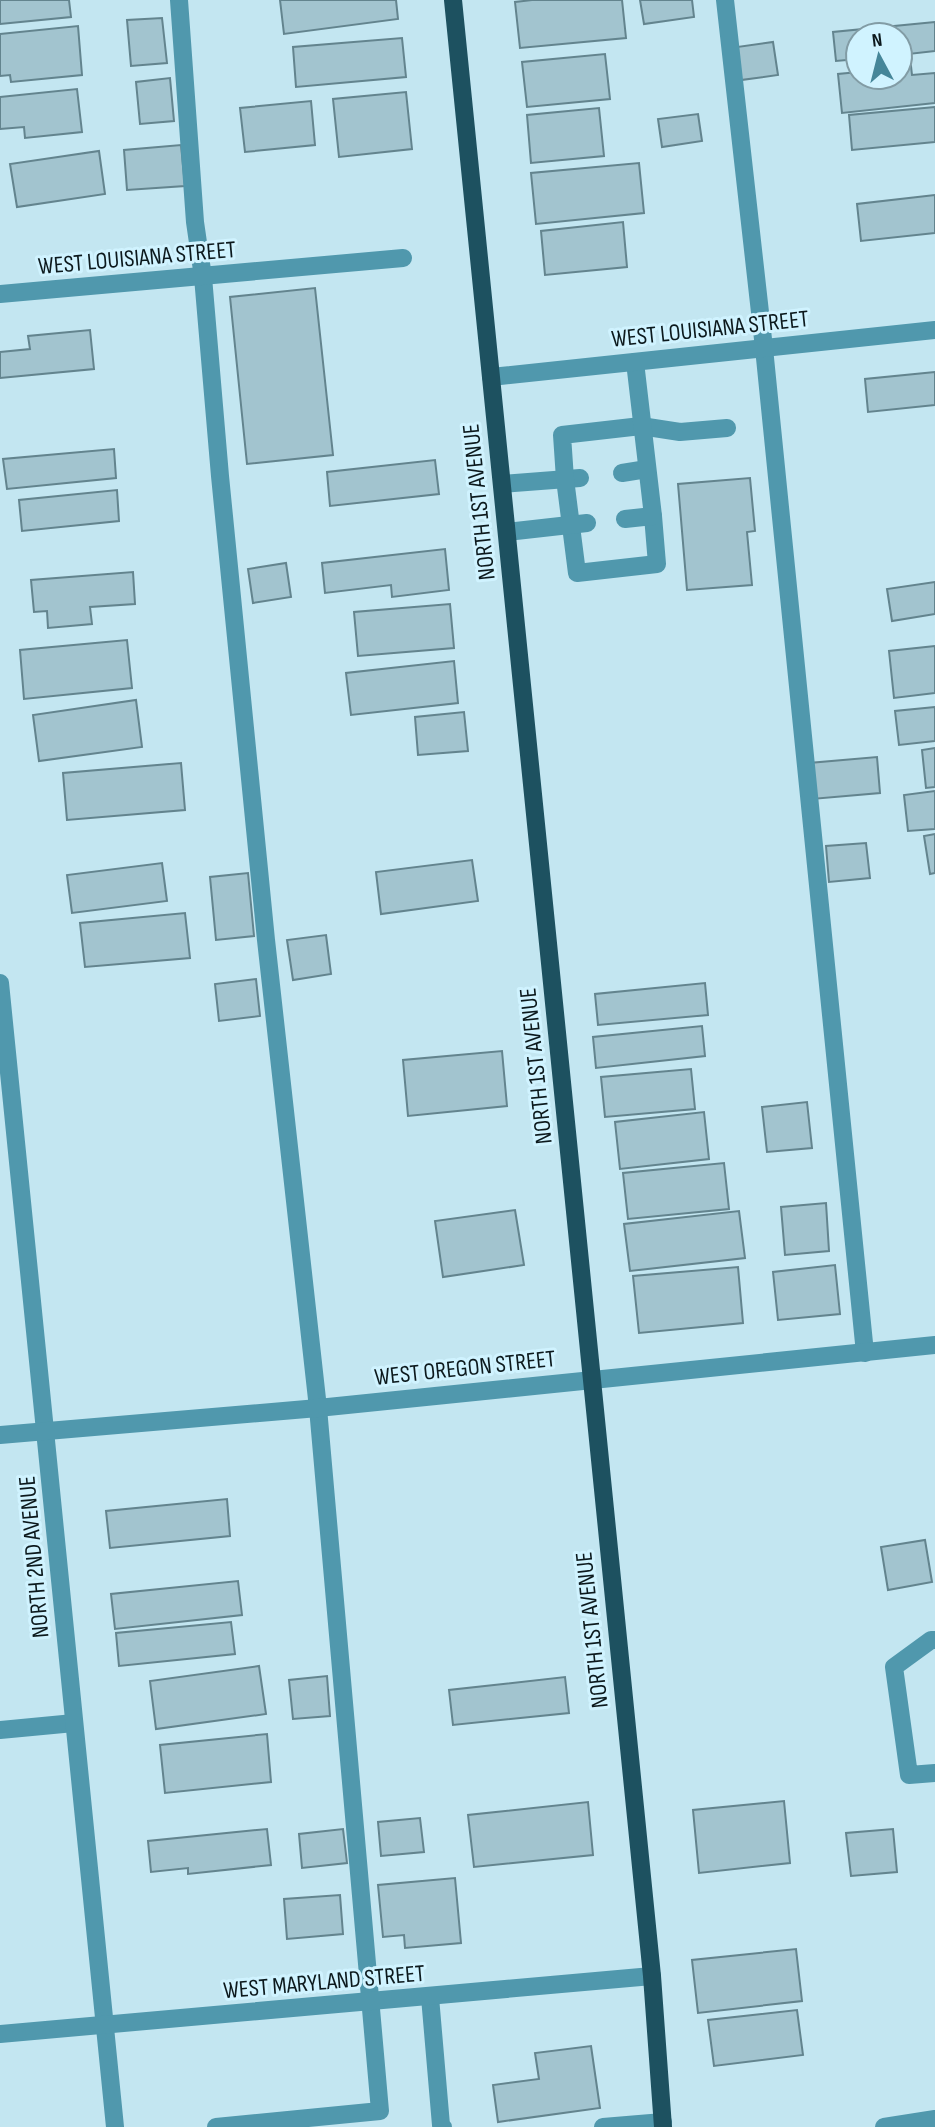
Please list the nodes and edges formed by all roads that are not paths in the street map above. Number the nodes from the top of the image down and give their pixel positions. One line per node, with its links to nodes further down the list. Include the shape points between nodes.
1 (179, 0): 5 (street)
2 (453, 0): 10 (main road, NORTH 1ST AVENUE)
3 (725, 0): 8 (street)
4 (403, 258): 5 (street, WEST LOUISIANA STREET)
5 (203, 277): 6 (street, WEST LOUISIANA STREET); 25 (street, via 262,899)
6 (0, 294)
7 (935, 330): 8 (street, WEST LOUISIANA STREET)
8 (764, 348): 9 (street, WEST LOUISIANA STREET); 23 (street)
9 (635, 362): 10 (street, WEST LOUISIANA STREET); 11 (street)
10 (491, 377): 16 (main road, NORTH 1ST AVENUE)
11 (641, 426): 12 (street, via 680,432); 13 (street); 15 (street, via 562,435)
12 (727, 428)
13 (647, 470): 14 (street); 17 (street)
14 (622, 472)
15 (573, 479): 16 (street); 19 (street)
16 (502, 484): 20 (main road, NORTH 1ST AVENUE)
17 (653, 516): 18 (street); 19 (street, via 657,564 577,573)
18 (625, 519)
19 (579, 524): 20 (street)
20 (507, 533): 24 (main road, NORTH 1ST AVENUE)
21 (0, 983): 26 (street, NORTH 2ND AVENUE)
22 (935, 1345): 23 (street, WEST OREGON STREET)
23 (865, 1353): 24 (street, WEST OREGON STREET)
24 (591, 1380): 25 (street, WEST OREGON STREET); 32 (main road, NORTH 1ST AVENUE)
25 (318, 1408): 26 (street, WEST OREGON STREET); 34 (street)
26 (46, 1432): 27 (street, WEST OREGON STREET); 29 (street, NORTH 2ND AVENUE)
27 (0, 1435)
28 (935, 1640): 31 (street, via 894,1667 909,1775)
29 (75, 1723): 30 (street); 35 (street, NORTH 2ND AVENUE)
30 (0, 1730)
31 (935, 1773)
32 (653, 1976): 33 (street, WEST MARYLAND STREET); 38 (main road, NORTH 1ST AVENUE)
33 (430, 1997): 34 (street, WEST MARYLAND STREET); 41 (street)
34 (371, 2001): 35 (street, WEST MARYLAND STREET); 40 (street, via 380,2111)
35 (104, 2025): 36 (street, WEST MARYLAND STREET); 39 (street, NORTH 2ND AVENUE)
36 (0, 2035)
37 (935, 2119): 43 (street)
38 (663, 2125): 42 (street)
39 (116, 2127)
40 (216, 2127)
41 (443, 2127)
42 (603, 2127)
43 (884, 2127)

